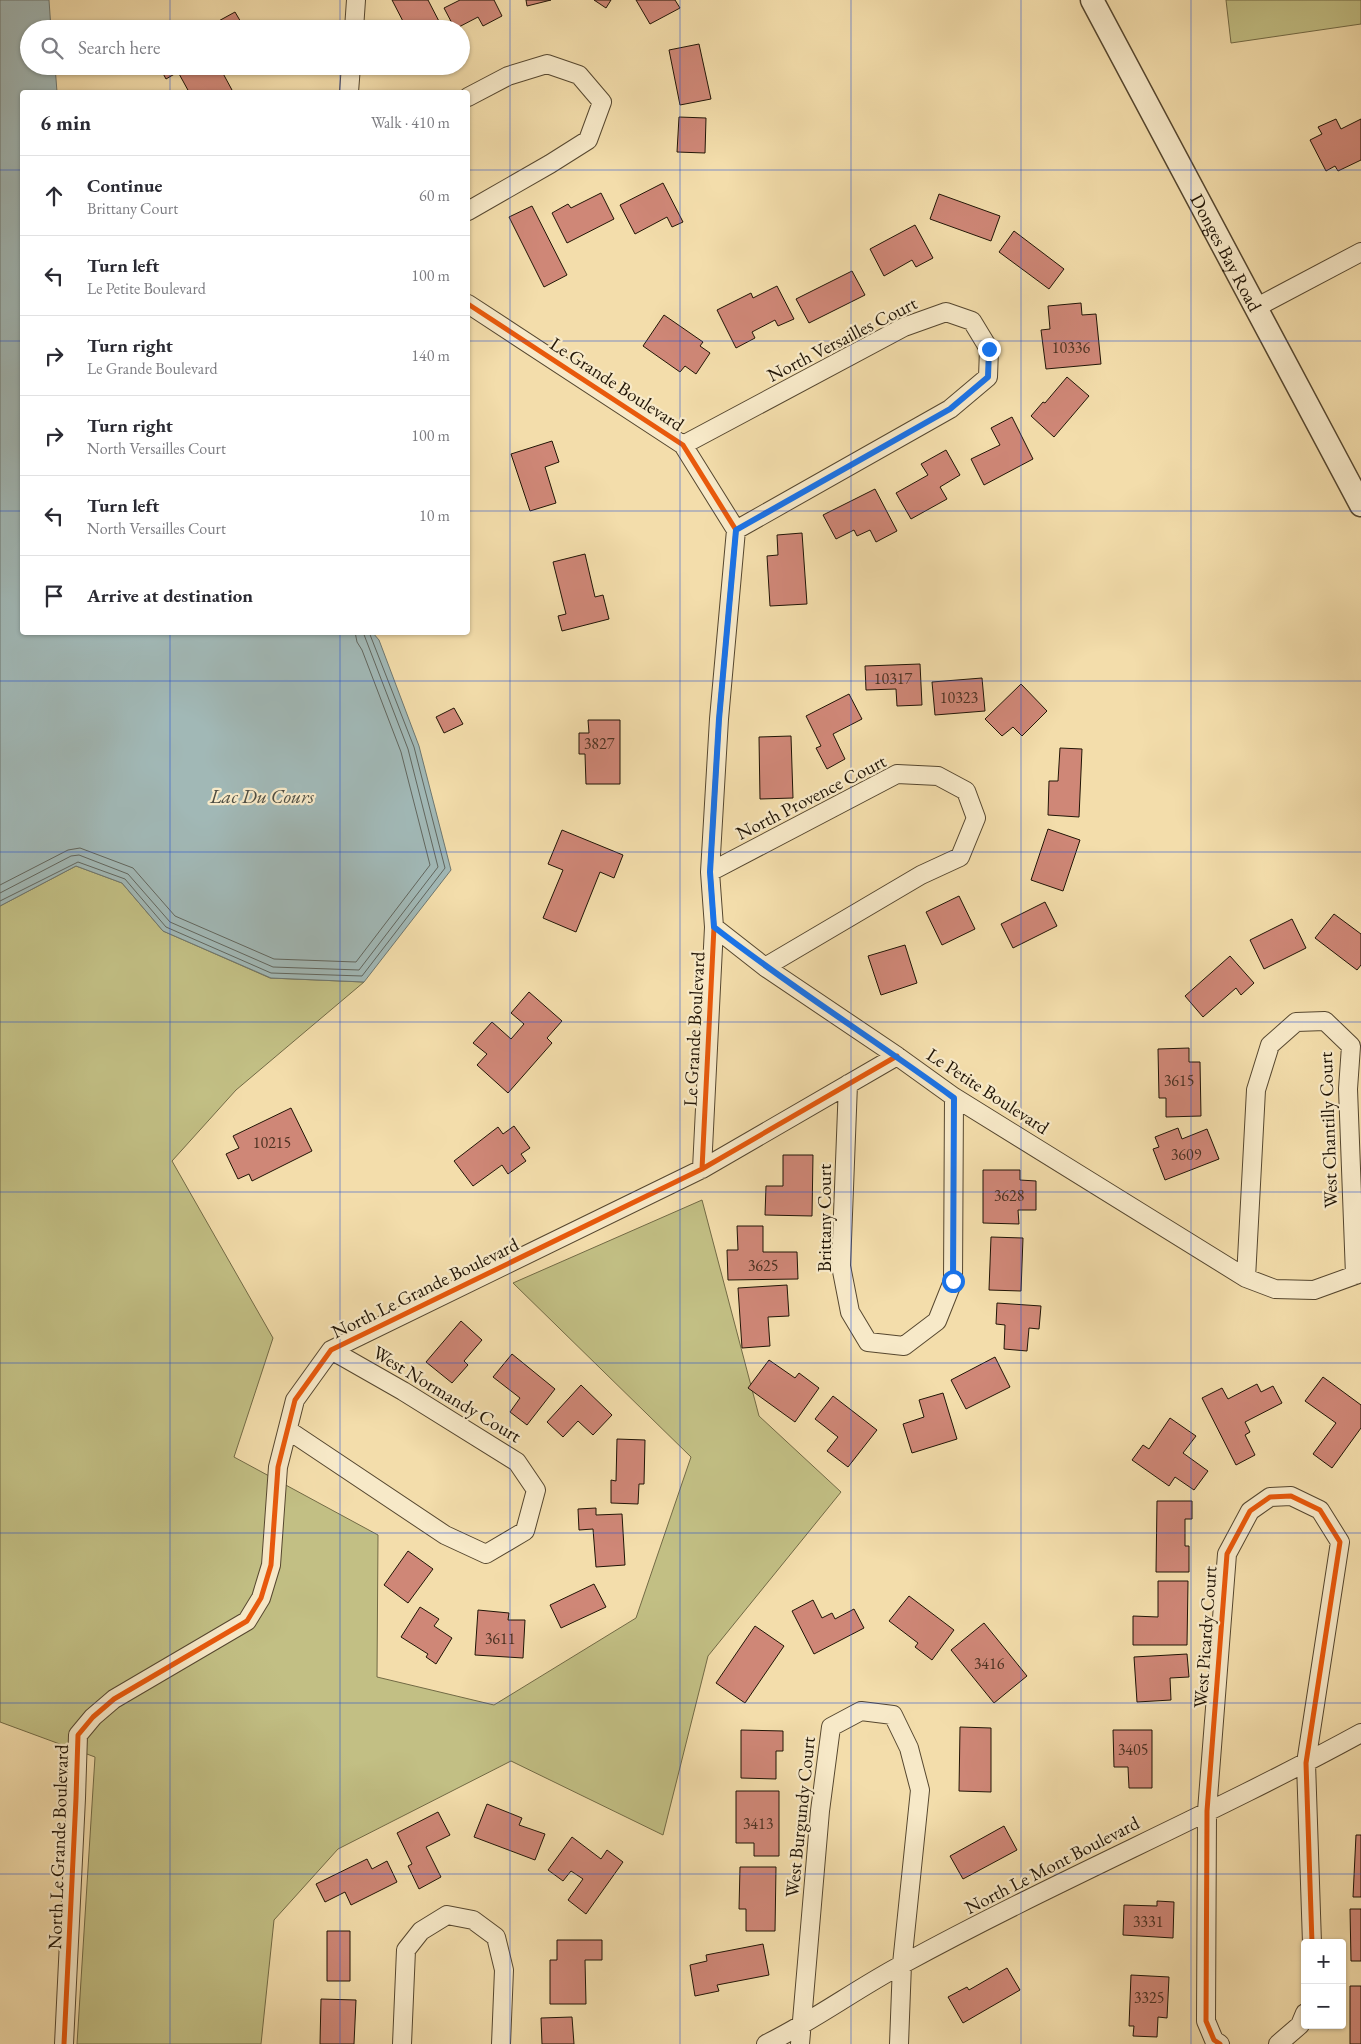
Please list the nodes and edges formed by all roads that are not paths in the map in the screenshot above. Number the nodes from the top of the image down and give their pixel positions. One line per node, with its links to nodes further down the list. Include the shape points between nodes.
1 (356, 0): 3 (street)
2 (1092, 0): 10 (street, Donges Bay Road)
3 (355, 20)
4 (351, 75): 5 (street)
5 (350, 90)
6 (470, 96): 7 (street, via 508,76 547,64 579,75 602,102 588,140)
7 (470, 209)
8 (1361, 252): 10 (street)
9 (470, 305): 11 (street, Le Grande Boulevard)
10 (1257, 306): 12 (street, Donges Bay Road)
11 (683, 445): 13 (street, Le Grande Boulevard); 13 (street, North Versailles Court, via 904,327 946,312 972,321 989,349 988,377 950,409)
12 (1361, 504)
13 (736, 530): 14 (street, Le Grande Boulevard, via 719,719)
14 (710, 872): 15 (street, Le Grande Boulevard); 16 (street, North Provence Court, via 898,774 938,776 966,791 976,818 960,857 921,875)
15 (714, 927): 16 (street, Le Petite Boulevard); 20 (street, Le Grande Boulevard)
16 (765, 967): 17 (street, Le Petite Boulevard)
17 (897, 1056): 18 (street, North Le Grande Boulevard); 19 (street, Le Petite Boulevard)
18 (848, 1084): 19 (street, Brittany Court, via 842,1266 850,1312 868,1342 904,1346 937,1321 953,1281); 20 (street, North Le Grande Boulevard)
19 (954, 1098): 22 (street, Le Petite Boulevard)
20 (702, 1169): 23 (street, North Le Grande Boulevard)
21 (1358, 1274): 22 (street, Le Petite Boulevard, via 1314,1290 1275,1289); 22 (street, West Chantilly Court, via 1348,1089 1351,1046 1325,1021 1296,1022 1270,1045 1256,1090)
22 (1246, 1278)
23 (331, 1350): 24 (street, North Le Grande Boulevard, via 295,1400); 24 (street, West Normandy Court, via 517,1462 536,1490 525,1532 486,1554 445,1535)
24 (288, 1430): 32 (street, North Le Grande Boulevard, via 278,1467 271,1565 261,1598 248,1621 114,1699 78,1735)
25 (1361, 1733): 26 (street, North Le Mont Boulevard)
26 (1306, 1763): 27 (street, North Le Mont Boulevard); 27 (street, West Picardy Court, via 1340,1542 1320,1510 1290,1496 1270,1497 1250,1511 1227,1554); 28 (street, West Picardy Court)
27 (1207, 1811): 29 (street, North Le Mont Boulevard); 37 (street, West Picardy Court, via 1206,2021 1214,2040)
28 (1312, 1939)
29 (902, 1964): 31 (street, North Le Mont Boulevard); 31 (street, West Burgundy Court, via 920,1790 909,1748 893,1715 861,1711 831,1727 820,1811); 36 (street, West Burgundy Court)
30 (1301, 2023): 38 (street)
31 (801, 2035): 35 (street, North Le Mont Boulevard)
32 (64, 2044)
33 (402, 2044): 34 (street, via 406,1950 421,1931 447,1915 473,1920 496,1937 504,1970)
34 (501, 2044)
35 (766, 2044)
36 (898, 2044)
37 (1220, 2044)
38 (1278, 2044)

